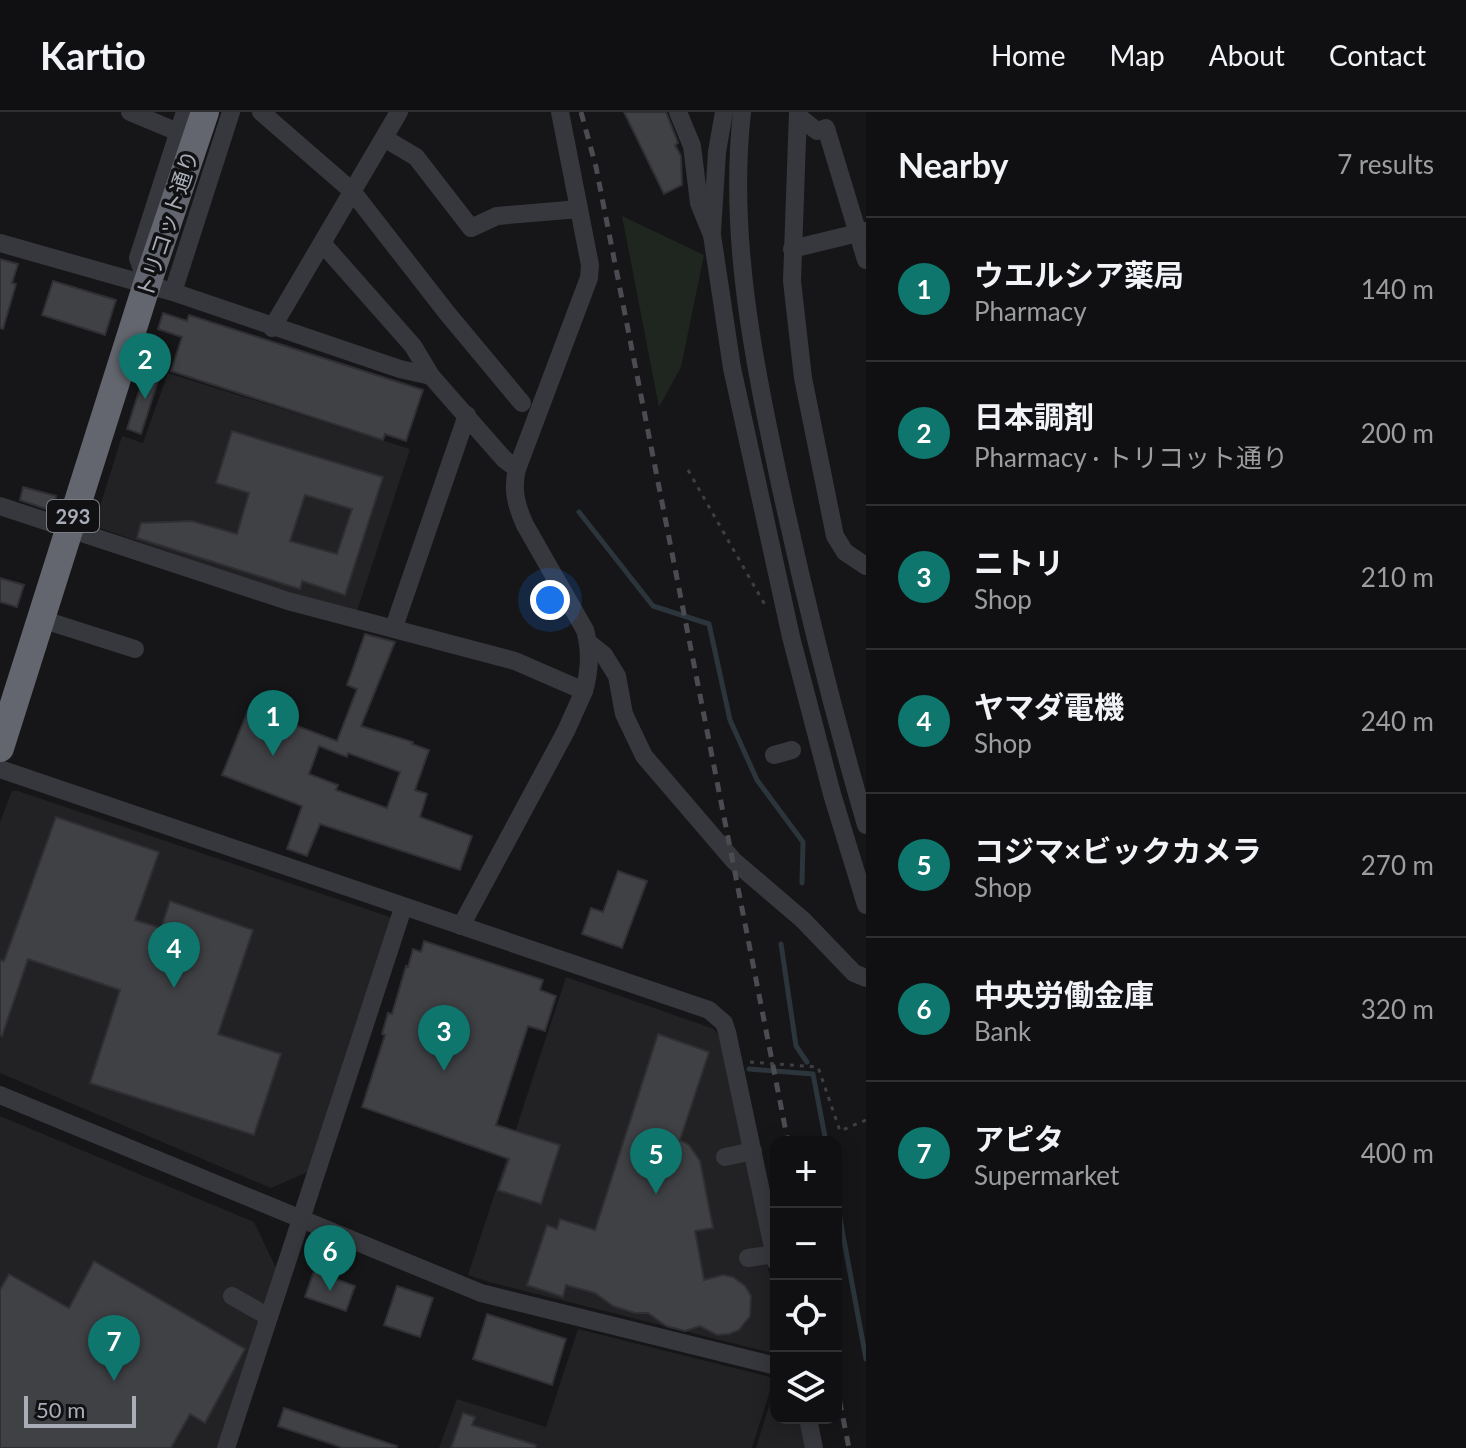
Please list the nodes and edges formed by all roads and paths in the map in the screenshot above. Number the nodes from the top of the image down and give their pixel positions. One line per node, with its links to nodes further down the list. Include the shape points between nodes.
1 (130, 112): 12 (street)
2 (185, 112): 12 (street)
3 (205, 112): 22 (highway, トリコット通り / 293)
4 (231, 112): 22 (street)
5 (261, 112): 14 (street)
6 (399, 112): 13 (street)
7 (560, 112): 15 (street)
8 (678, 112): 17 (street, via 692,146 699,203)
9 (724, 112): 17 (street)
10 (742, 112): 40 (street, via 740,248 755,367 805,597)
11 (798, 114): 16 (street, via 817,131 826,128); 20 (street)
12 (178, 132): 22 (street, via 138,258)
13 (384, 138): 14 (street); 15 (street, via 416,157 471,228 497,216)
14 (352, 191): 19 (street); 25 (street)
15 (579, 209): 27 (street, via 589,278)
16 (862, 232): 20 (street); 21 (street)
17 (712, 235): 41 (street, via 732,368 791,637)
18 (0, 243): 22 (street)
19 (322, 243): 23 (street); 24 (street, via 413,346)
20 (792, 249): 31 (street, via 799,357 832,527 845,552)
21 (866, 260)
22 (160, 288): 23 (street); 30 (highway, トリコット通り / 293)
23 (272, 328): 24 (street)
24 (431, 376): 26 (street)
25 (522, 403)
26 (467, 415): 27 (street); 34 (street)
27 (517, 469): 35 (street, via 513,485 518,508)
28 (688, 470): 32 (path)
29 (0, 506): 30 (street)
30 (70, 528): 33 (highway, トリコット通り / 293); 34 (street, via 288,601)
31 (866, 566)
32 (765, 605)
33 (41, 619): 36 (street); 38 (highway, トリコット通り / 293)
34 (394, 627): 37 (street, via 515,661)
35 (589, 643): 37 (street); 44 (street, via 617,676 624,714 644,756 734,861 854,973)
36 (135, 649)
37 (584, 691): 43 (street)
38 (0, 748)
39 (0, 769): 42 (street)
40 (866, 825)
41 (866, 905)
42 (403, 908): 43 (street); 50 (street)
43 (461, 926): 45 (street, via 709,1010 724,1023)
44 (866, 978)
45 (735, 1062): 47 (path, via 818,1067 840,1131); 48 (street)
46 (0, 1095): 50 (street)
47 (866, 1120)
48 (753, 1151): 49 (street); 51 (street)
49 (725, 1157)
50 (302, 1219): 55 (street); 56 (street, via 481,1293 703,1340)
51 (770, 1234)
52 (748, 1258): 53 (street)
53 (770, 1258)
54 (232, 1296): 55 (street)
55 (269, 1317): 58 (street)
56 (770, 1364)
57 (809, 1424): 59 (street)
58 (226, 1448)
59 (814, 1448)

